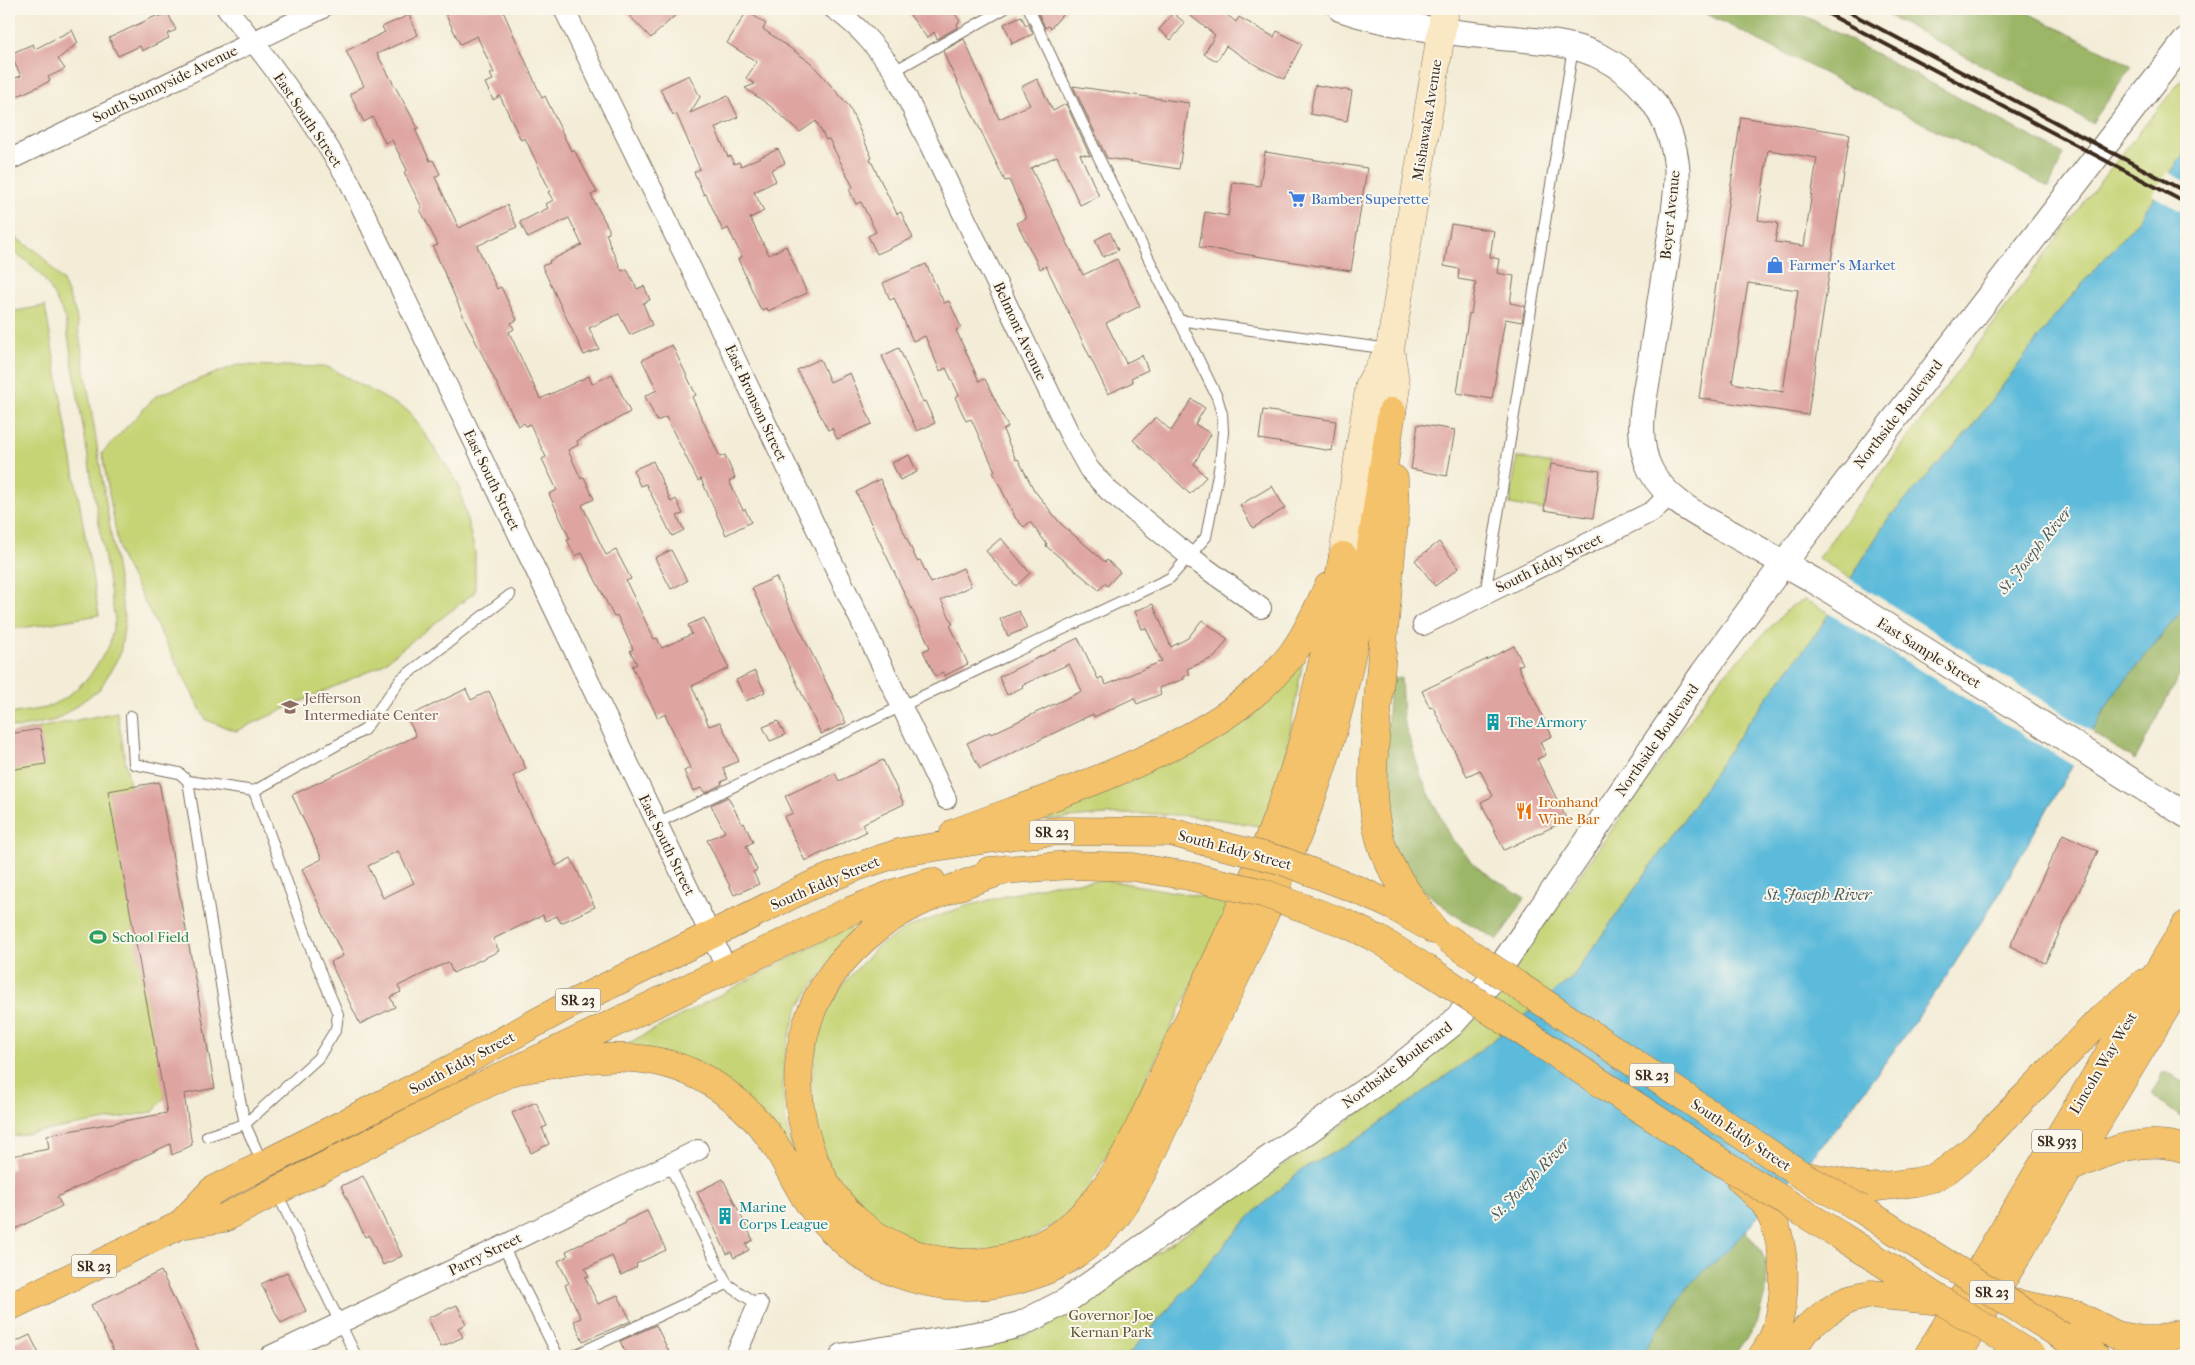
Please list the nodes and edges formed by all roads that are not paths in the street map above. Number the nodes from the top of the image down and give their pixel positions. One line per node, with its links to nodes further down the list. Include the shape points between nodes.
1 (227, 9): 10 (street, East South Street)
2 (321, 9): 10 (street, South Sunnyside Avenue)
3 (564, 9): 25 (street, East Bronson Street)
4 (834, 9): 12 (street, Belmont Avenue, via 871,40)
5 (1004, 9): 12 (lane)
6 (1029, 9): 14 (lane)
7 (1341, 9): 8 (street, Beyer Avenue, via 1394,23)
8 (1443, 20): 11 (street, Beyer Avenue); 15 (main road, Mishawaka Avenue)
9 (2186, 40): 20 (street, Northside Boulevard)
10 (254, 42): 13 (street, South Sunnyside Avenue); 31 (street, East South Street, via 320,132 349,181)
11 (1573, 47): 17 (street, Beyer Avenue, via 1617,66 1638,83 1661,113 1674,147 1677,173 1672,220 1644,401 1642,436 1651,470); 22 (lane)
12 (894, 71): 18 (street, Belmont Avenue, via 1089,469 1109,491)
13 (9, 160)
14 (1178, 320): 15 (lane); 18 (lane, via 1217,397 1223,432 1206,537)
15 (1390, 349): 16 (main road, Mishawaka Avenue, via 1396,387); 19 (main road, Mishawaka Avenue, via 1370,384)
16 (1392, 412): 36 (main road, via 1395,511 1375,744 1374,808 1386,859); 40 (main road, via 1348,672 1317,780 1259,928 1126,1202 1109,1226 1071,1258 1049,1270 997,1286 914,1279 884,1268 860,1254 834,1232 819,1217 781,1153 753,1117 709,1081 685,1070 627,1056 599,1057)
17 (1670, 495): 20 (street, East Sample Street, via 1688,509); 22 (street, South Eddy Street, via 1653,511)
18 (1189, 556): 23 (street, Belmont Avenue); 25 (lane, via 1170,578)
19 (1343, 556): 32 (main road, via 1309,628 1292,654 1258,692 1231,713 1193,736 1065,794); 33 (main road, via 1326,646 1299,756 1279,815 1233,925 1114,1174 1090,1208 1051,1239 1001,1260 966,1264 938,1262 883,1240 857,1222 820,1172 806,1136 799,1104 798,1071 804,1034 830,976 878,927 906,909)
20 (1784, 563): 30 (street, East Sample Street); 65 (street, Northside Boulevard, via 1703,673 1491,981 1432,1042 1050,1310 1021,1324 990,1332)
21 (510, 595): 28 (lane, via 401,679 364,730)
22 (1485, 595): 24 (street, South Eddy Street)
23 (1261, 608)
24 (1424, 625)
25 (901, 705): 29 (street, East Bronson Street); 31 (lane)
26 (130, 716): 27 (lane, via 134,764 179,773)
27 (188, 781): 28 (lane); 41 (lane)
28 (254, 791): 41 (lane, via 311,950 338,1014 336,1029 318,1058)
29 (946, 799)
30 (2186, 816)
31 (657, 823): 35 (street, East South Street)
32 (902, 852): 35 (main road, South Eddy Street / SR 23, via 812,885); 36 (main road, South Eddy Street / SR 23, bridge, via 1060,831 1171,832 1280,860 1393,906)
33 (1007, 869): 37 (main road, South Eddy Street / SR 23, via 952,876 895,892); 47 (main road, South Eddy Street / SR 23, bridge, via 1071,865 1124,867 1189,876 1263,893 1347,924 1427,969)
34 (2186, 925): 38 (main road, Lincoln Way West / SR 933)
35 (710, 934): 37 (street, East South Street); 46 (main road, South Eddy Street / SR 23)
36 (1440, 934): 50 (main road, South Eddy Street / SR 23, bridge, via 1803,1176)
37 (727, 970): 40 (main road, South Eddy Street / SR 23)
38 (2157, 973): 50 (main road, via 2101,1019 1977,1146 1947,1170 1933,1178); 68 (main road, Lincoln Way West / SR 933)
39 (2186, 974): 48 (main road, Lincoln Way West)
40 (518, 1070): 49 (main road, South Eddy Street / SR 23, via 463,1095)
41 (245, 1124): 42 (lane); 46 (lane)
42 (207, 1136)
43 (2186, 1149): 48 (main road, via 2158,1142 2132,1144)
44 (698, 1150): 45 (street, Parry Street)
45 (669, 1164): 52 (street, Parry Street); 53 (lane)
46 (263, 1166): 51 (main road, South Eddy Street / SR 23, via 212,1191)
47 (1729, 1167): 54 (main road, South Eddy Street / SR 23, bridge, via 1841,1236); 66 (main road, bridge, via 1765,1204 1780,1240 1784,1272 1781,1311)
48 (2070, 1168): 69 (main road, Lincoln Way West)
49 (277, 1192): 51 (main road, South Eddy Street / SR 23, via 224,1218); 57 (lane)
50 (1865, 1198): 58 (main road, South Eddy Street / SR 23, bridge, via 1922,1248 2005,1301)
51 (180, 1225): 56 (main road, South Eddy Street / SR 23)
52 (503, 1246): 57 (street, Parry Street); 62 (lane)
53 (727, 1284): 55 (lane); 63 (lane)
54 (1900, 1287): 67 (main road, via 1849,1299 1827,1312 1806,1329); 70 (main road, South Eddy Street / SR 23, bridge, via 1942,1301)
55 (758, 1304): 64 (street)
56 (9, 1307)
57 (340, 1323): 60 (street, Parry Street); 61 (lane)
58 (2069, 1325): 59 (main road, via 2142,1340 2158,1340); 71 (main road, South Eddy Street / SR 23)
59 (2186, 1332)
60 (270, 1356)
61 (356, 1356)
62 (558, 1356)
63 (574, 1356)
64 (735, 1356)
65 (843, 1356)
66 (1762, 1356)
67 (1788, 1356)
68 (1928, 1356)
69 (1957, 1356)
70 (2032, 1356)
71 (2095, 1356)

